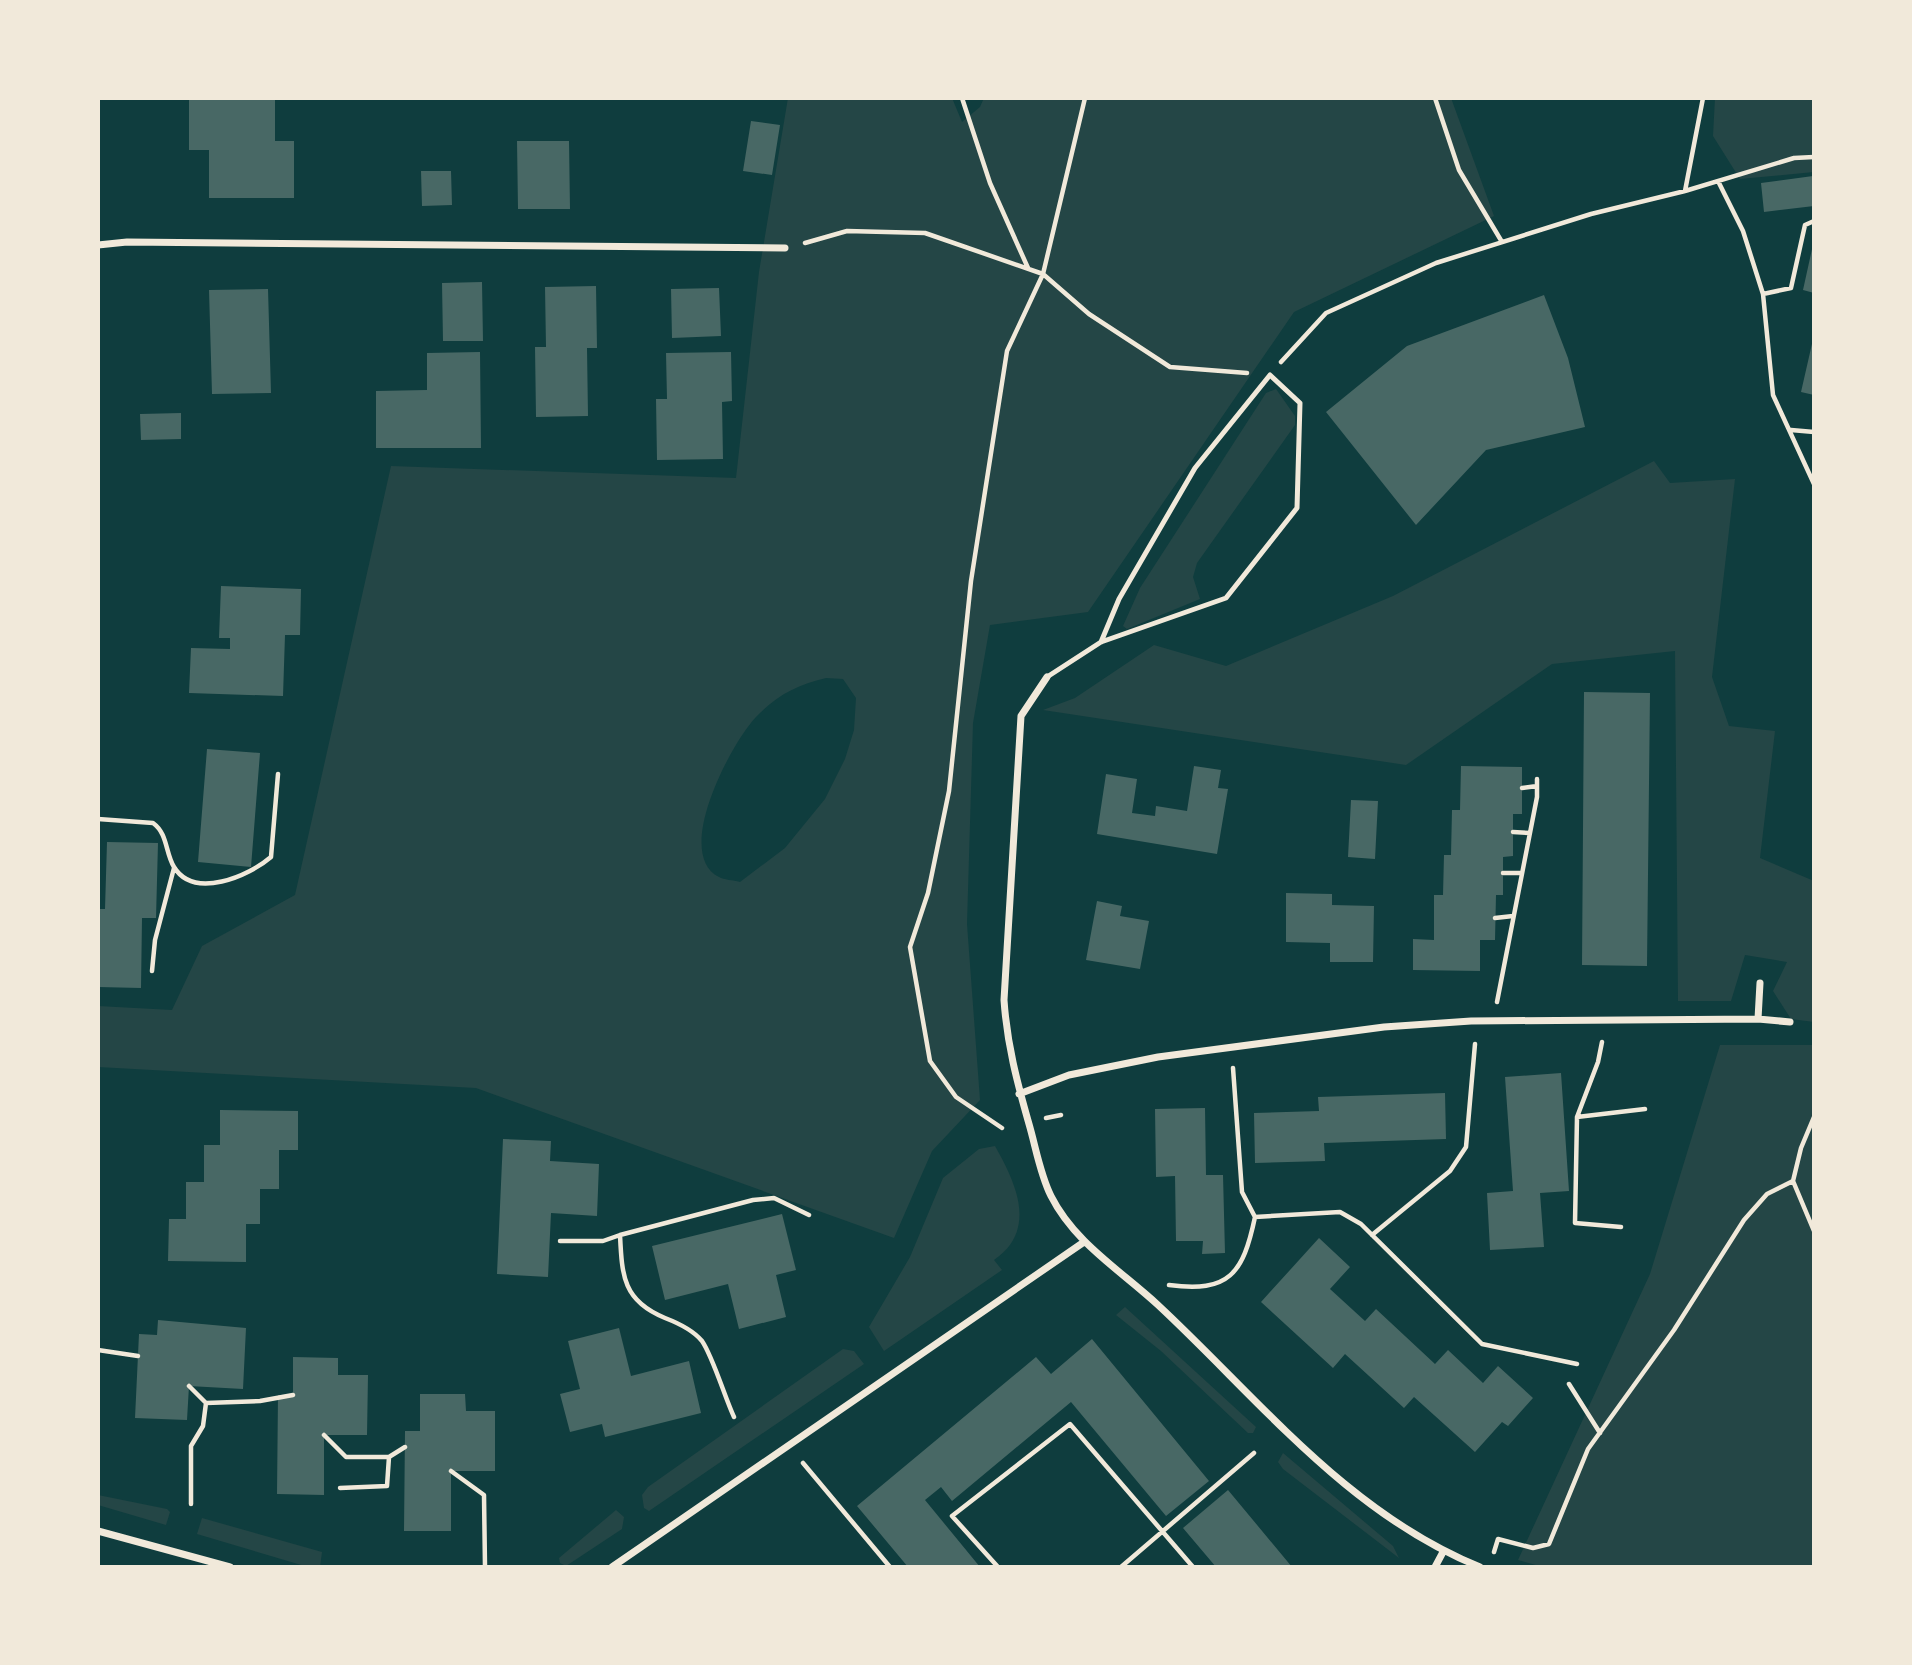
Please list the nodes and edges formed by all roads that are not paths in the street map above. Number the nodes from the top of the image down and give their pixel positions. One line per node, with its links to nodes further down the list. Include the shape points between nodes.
1 (98, 245): 2 (street)
2 (785, 248)
3 (1101, 642): 3 (lane, via 1226,598 1297,508 1300,403 1270,375 1195,468 1119,599); 4 (lane)
4 (1047, 677): 8 (street, via 1021,716 1004,1000 1007,1043)
5 (1760, 984): 6 (street)
6 (1758, 1019): 7 (street); 8 (street, via 1495,1021 1384,1027 1158,1058 1069,1075)
7 (1790, 1022)
8 (1019, 1094): 9 (street, via 1051,1196)
9 (1084, 1242): 11 (street, via 1144,1293 1331,1474 1395,1523); 13 (street)
10 (98, 1531): 12 (street)
11 (1443, 1552): 14 (street); 15 (street)
12 (230, 1567)
13 (611, 1567)
14 (1436, 1567)
15 (1480, 1567)

